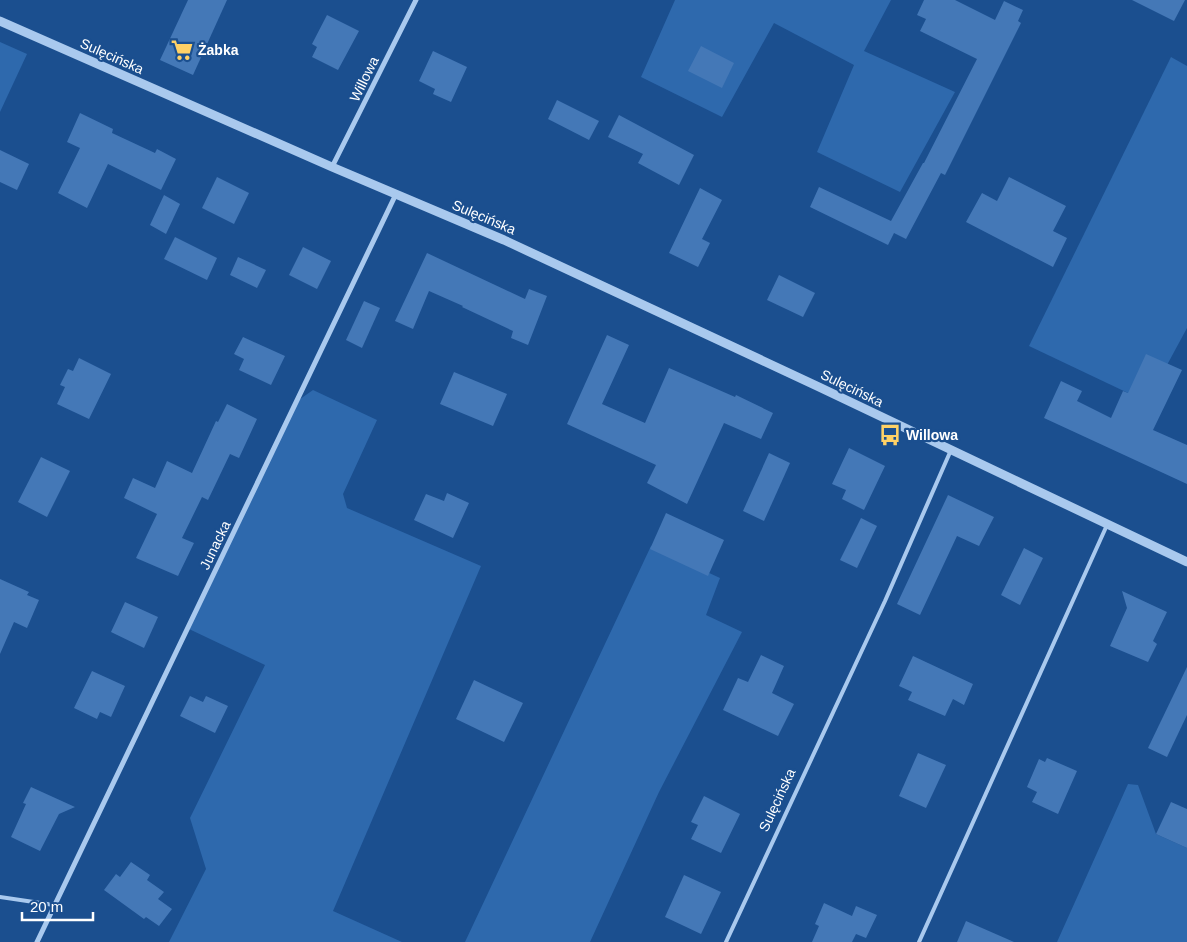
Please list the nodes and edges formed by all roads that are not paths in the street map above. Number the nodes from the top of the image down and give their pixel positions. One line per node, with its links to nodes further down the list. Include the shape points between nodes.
1 (416, 0): 3 (street, Willowa)
2 (0, 21): 3 (street, Sulęcińska)
3 (332, 168): 4 (street, Sulęcińska)
4 (396, 194): 5 (street, Sulęcińska, via 606,287); 9 (street, Junacka)
5 (951, 450): 6 (street, Sulęcińska); 11 (lane, Sulęcińska, via 885,601)
6 (1107, 525): 7 (street, Sulęcińska); 12 (lane)
7 (1187, 562)
8 (0, 897): 9 (lane)
9 (54, 905): 10 (street, Junacka)
10 (37, 942)
11 (726, 942)
12 (919, 942)

